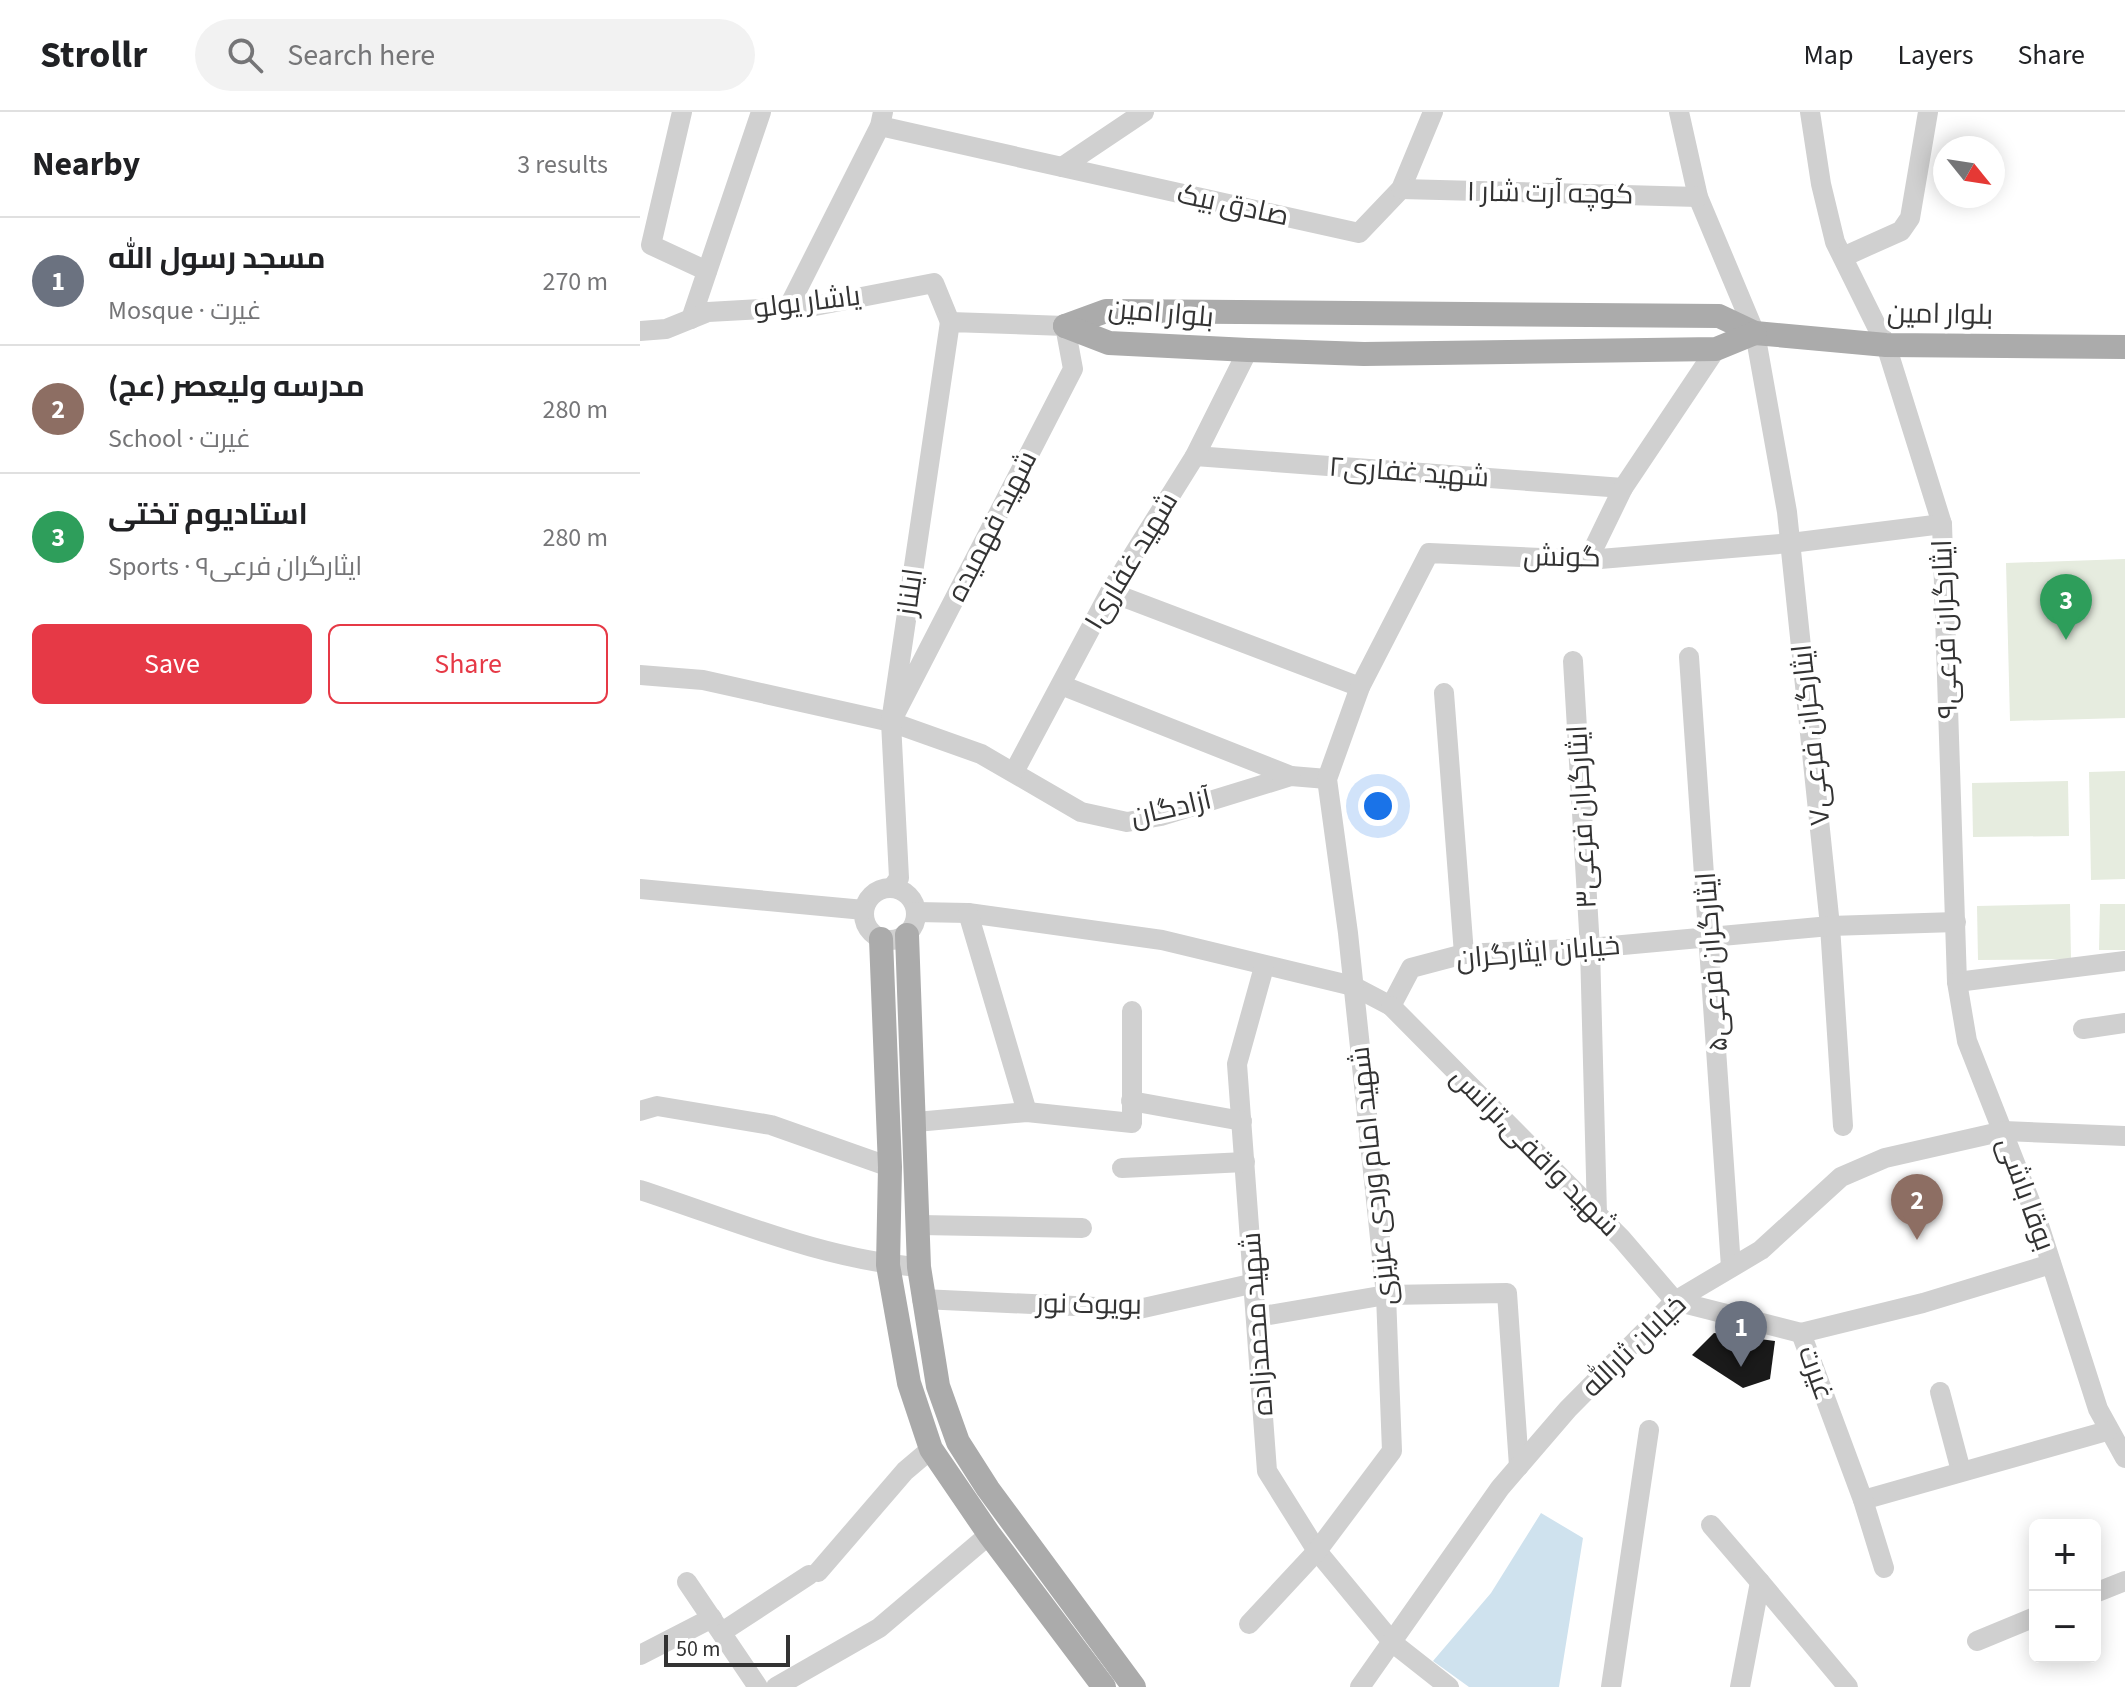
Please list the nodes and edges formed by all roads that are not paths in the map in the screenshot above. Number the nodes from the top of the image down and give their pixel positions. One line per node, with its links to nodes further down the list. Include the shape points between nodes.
1 (682, 112): 13 (street, via 651,245)
2 (761, 112): 13 (street)
3 (1144, 112): 9 (street)
4 (1433, 112): 10 (street, صادق بیک)
5 (1679, 112): 11 (street, ایثارگران فرعی۷)
6 (1810, 112): 12 (street, ایثارگران فرعی۹, via 1821,184)
7 (1928, 112): 12 (street, via 1910,218 1901,231)
8 (882, 119): 9 (street); 14 (street)
9 (1062, 167): 10 (street, صادق بیک, via 1359,233)
10 (1401, 189): 11 (street, کوچه آرت شار ۱)
11 (1698, 197): 19 (street, ایثارگران فرعی۷)
12 (1843, 257): 20 (street, ایثارگران فرعی۹)
13 (707, 271): 15 (street)
14 (788, 308): 15 (street, یاشار یولو, via 708,312); 16 (street, یاشار یولو, via 934,283)
15 (691, 319): 18 (street, یاشار یولو, via 666,329)
16 (950, 322): 17 (street); 36 (street, ایلناز)
17 (1065, 326): 19 (main road, بلوار امین, via 1106,311 1366,312 1719,316); 23 (main road, بلوار امین, via 1109,343); 36 (street, شهید فهمیده, via 1073,369)
18 (640, 331)
19 (1755, 333): 20 (main road, بلوار امین); 22 (main road, بلوار امین); 27 (street, ایثارگران فرعی۷)
20 (1886, 345): 21 (main road, بلوار امین); 26 (street, ایثارگران فرعی۹)
21 (2125, 347)
22 (1716, 349): 23 (main road, بلوار امین, via 1364,354); 25 (street)
23 (1248, 350): 24 (street, شهید غفاری۱)
24 (1195, 456): 25 (street, شهید غفاری۲); 29 (street, شهید غفاری۱)
25 (1623, 488): 28 (street)
26 (1942, 524): 27 (street, گونش); 44 (street, ایثارگران فرعی۹)
27 (1791, 543): 28 (street, گونش); 46 (street, ایثارگران فرعی۷)
28 (1588, 560): 34 (street, گونش, via 1429,553)
29 (1110, 592): 33 (street, شهید غفاری۱); 34 (street)
30 (1689, 657): 47 (street, ایثارگران فرعی۵)
31 (1573, 661): 49 (street, ایثارگران فرعی۳)
32 (640, 675): 36 (street, via 703,680)
33 (1061, 685): 37 (street, شهید غفاری۱); 38 (street)
34 (1360, 687): 39 (street, گونش)
35 (1444, 693): 50 (street)
36 (891, 722): 37 (street, آزادگان, via 950,741); 40 (street, ایلناز, via 899,878)
37 (1014, 772): 38 (street, آزادگان, via 1081,812 1127,822)
38 (1291, 776): 39 (street, آزادگان)
39 (1327, 779): 54 (street, شهید امام وردی عزیزی)
40 (892, 888): 42 (street, via 875,892); 45 (street, via 909,895)
41 (640, 889): 42 (street)
42 (864, 910): 48 (street, via 869,931)
43 (968, 913): 45 (street); 52 (street, via 1162,940); 61 (street)
44 (1956, 922): 46 (street, خیابان ایثارگران); 53 (street, بوقا باشی)
45 (912, 924): 48 (street, via 892,941); 63 (main road)
46 (1830, 926): 47 (street, خیابان ایثارگران); 64 (street, ایثارگران فرعی۷)
47 (1711, 937): 49 (street, خیابان ایثارگران); 77 (street, ایثارگران فرعی۵)
48 (881, 939): 68 (main road)
49 (1590, 948): 50 (street, خیابان ایثارگران); 71 (street, ایثارگران فرعی۳)
50 (1464, 954): 55 (street, خیابان ایثارگران, via 1411,968)
51 (2125, 961): 53 (street)
52 (1264, 967): 54 (street); 62 (street, شهید محمدزاده, via 1237,1064)
53 (1957, 982): 65 (street, بوقا باشی, via 1967,1041)
54 (1353, 986): 55 (street); 79 (street, شهید امام وردی عزیزی)
55 (1391, 1006): 71 (street, شهید واقفی،ترانس)
56 (1132, 1011): 59 (street)
57 (2125, 1023): 58 (street)
58 (2083, 1029)
59 (1131, 1101): 61 (street, via 1132,1123); 62 (street)
60 (640, 1111): 68 (street, via 657,1106 771,1125)
61 (1027, 1112): 63 (street)
62 (1242, 1121): 67 (street, شهید محمدزاده)
63 (916, 1122): 72 (main road)
64 (1843, 1126)
65 (2004, 1131): 66 (street, خیابان ثارالله); 74 (street, بوقا باشی); 77 (street, خیابان ثارالله, via 1885,1158 1841,1177 1761,1250)
66 (2125, 1136)
67 (1245, 1162): 69 (street); 78 (street, شهید محمدزاده)
68 (890, 1167): 75 (main road)
69 (1122, 1168)
70 (640, 1190): 75 (street)
71 (1597, 1214): 81 (street, شهید واقفی،ترانس)
72 (920, 1225): 73 (street); 76 (main road)
73 (1082, 1228)
74 (2051, 1264): 83 (street, غیرت); 86 (street, بوقا باشی)
75 (888, 1265): 76 (street); 87 (main road, via 909,1383)
76 (919, 1267): 80 (main road)
77 (1731, 1267): 81 (street, خیابان ثارالله)
78 (1255, 1283): 80 (street, بویوک نور, via 1139,1309); 82 (street, شهید محمدزاده)
79 (1386, 1295): 82 (street); 89 (street, via 1507,1293); 94 (street, شهید امام وردی عزیزی, via 1392,1451)
80 (922, 1299): 109 (main road, via 938,1386 958,1442)
81 (1675, 1301): 83 (street); 89 (street, خیابان ثارالله)
82 (1257, 1317): 94 (street, شهید محمدزاده, via 1267,1471)
83 (1801, 1333): 91 (street, غیرت)
84 (1940, 1392): 90 (street)
85 (1649, 1430): 112 (street)
86 (2107, 1431): 88 (street, بوقا باشی); 90 (street)
87 (931, 1449): 102 (street, via 813,1574); 108 (main road)
88 (2125, 1458)
89 (1519, 1466): 104 (street, خیابان ثارالله)
90 (1961, 1471): 91 (street)
91 (1863, 1500): 95 (street, غیرت)
92 (1711, 1525): 98 (street)
93 (984, 1539): 107 (street, via 879,1628)
94 (1317, 1551): 101 (street, شهید امام وردی عزیزی); 104 (street, شهید محمدزاده)
95 (1884, 1568)
96 (2125, 1581): 99 (street)
97 (687, 1582): 102 (street)
98 (1760, 1582): 113 (street); 114 (street)
99 (2100, 1591)
100 (2029, 1619): 103 (street)
101 (1249, 1624)
102 (717, 1625): 105 (street); 106 (street)
103 (1977, 1641)
104 (1393, 1643): 110 (street, خیابان ثارالله); 111 (street, شهید محمدزاده)
105 (640, 1655)
106 (758, 1687)
107 (776, 1687)
108 (1104, 1687)
109 (1134, 1687)
110 (1360, 1687)
111 (1449, 1687)
112 (1611, 1687)
113 (1740, 1687)
114 (1848, 1687)

